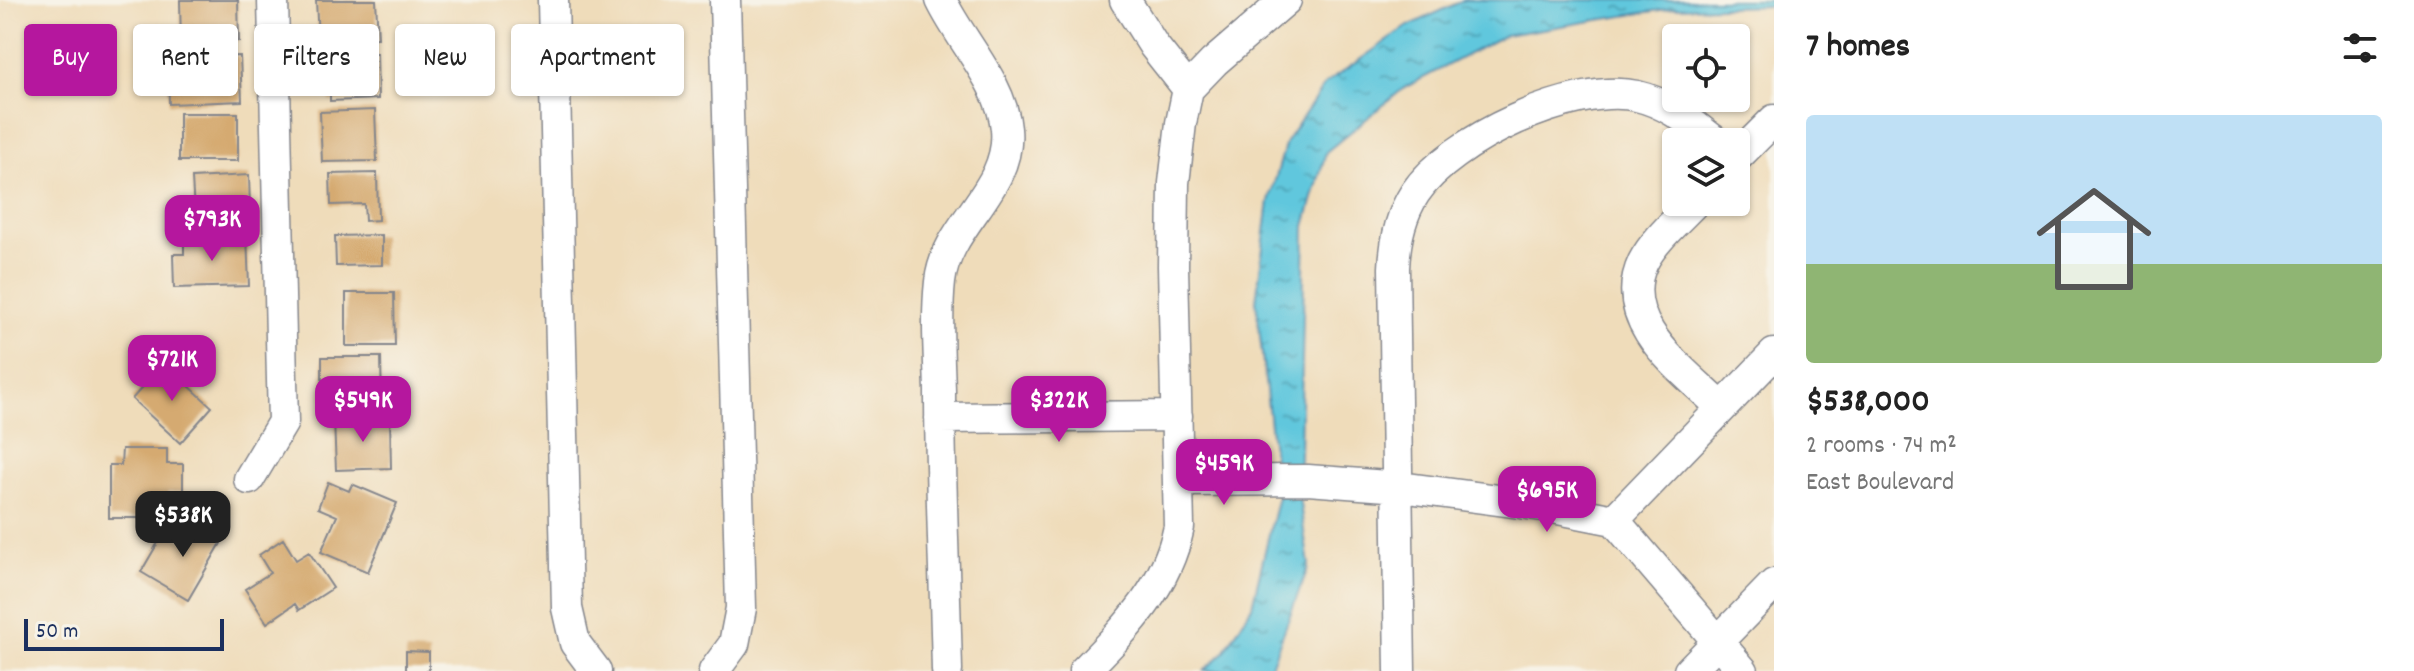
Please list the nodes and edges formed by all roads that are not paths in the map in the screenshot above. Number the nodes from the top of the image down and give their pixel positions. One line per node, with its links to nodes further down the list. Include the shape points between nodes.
1 (273, 0): 16 (street, via 283,422)
2 (553, 0): 22 (street, via 567,608 575,643)
3 (725, 0): 23 (street, via 741,608 734,644)
4 (941, 0): 15 (street, via 1000,104 1007,147 996,177 943,263)
5 (1125, 0): 7 (street)
6 (1286, 0): 7 (street)
7 (1188, 89): 14 (street, via 1176,154 1173,217)
8 (1774, 120): 10 (street)
9 (1697, 128): 18 (street, via 1653,101 1598,94 1515,120 1427,178 1406,210 1395,247)
10 (1750, 144)
11 (1683, 216): 13 (street, via 1643,261 1637,303 1658,344)
12 (1774, 354): 13 (street)
13 (1722, 408): 19 (street)
14 (1177, 416): 15 (street); 17 (street)
15 (940, 418): 24 (street)
16 (249, 479)
17 (1180, 481): 18 (street, via 1308,480); 25 (street, via 1179,527 1163,576 1142,610)
18 (1400, 487): 19 (street); 26 (street)
19 (1614, 520): 21 (street)
20 (1774, 584): 21 (street)
21 (1717, 642): 27 (street); 28 (street)
22 (596, 671)
23 (714, 671)
24 (947, 671)
25 (1084, 671)
26 (1400, 671)
27 (1689, 671)
28 (1743, 671)

